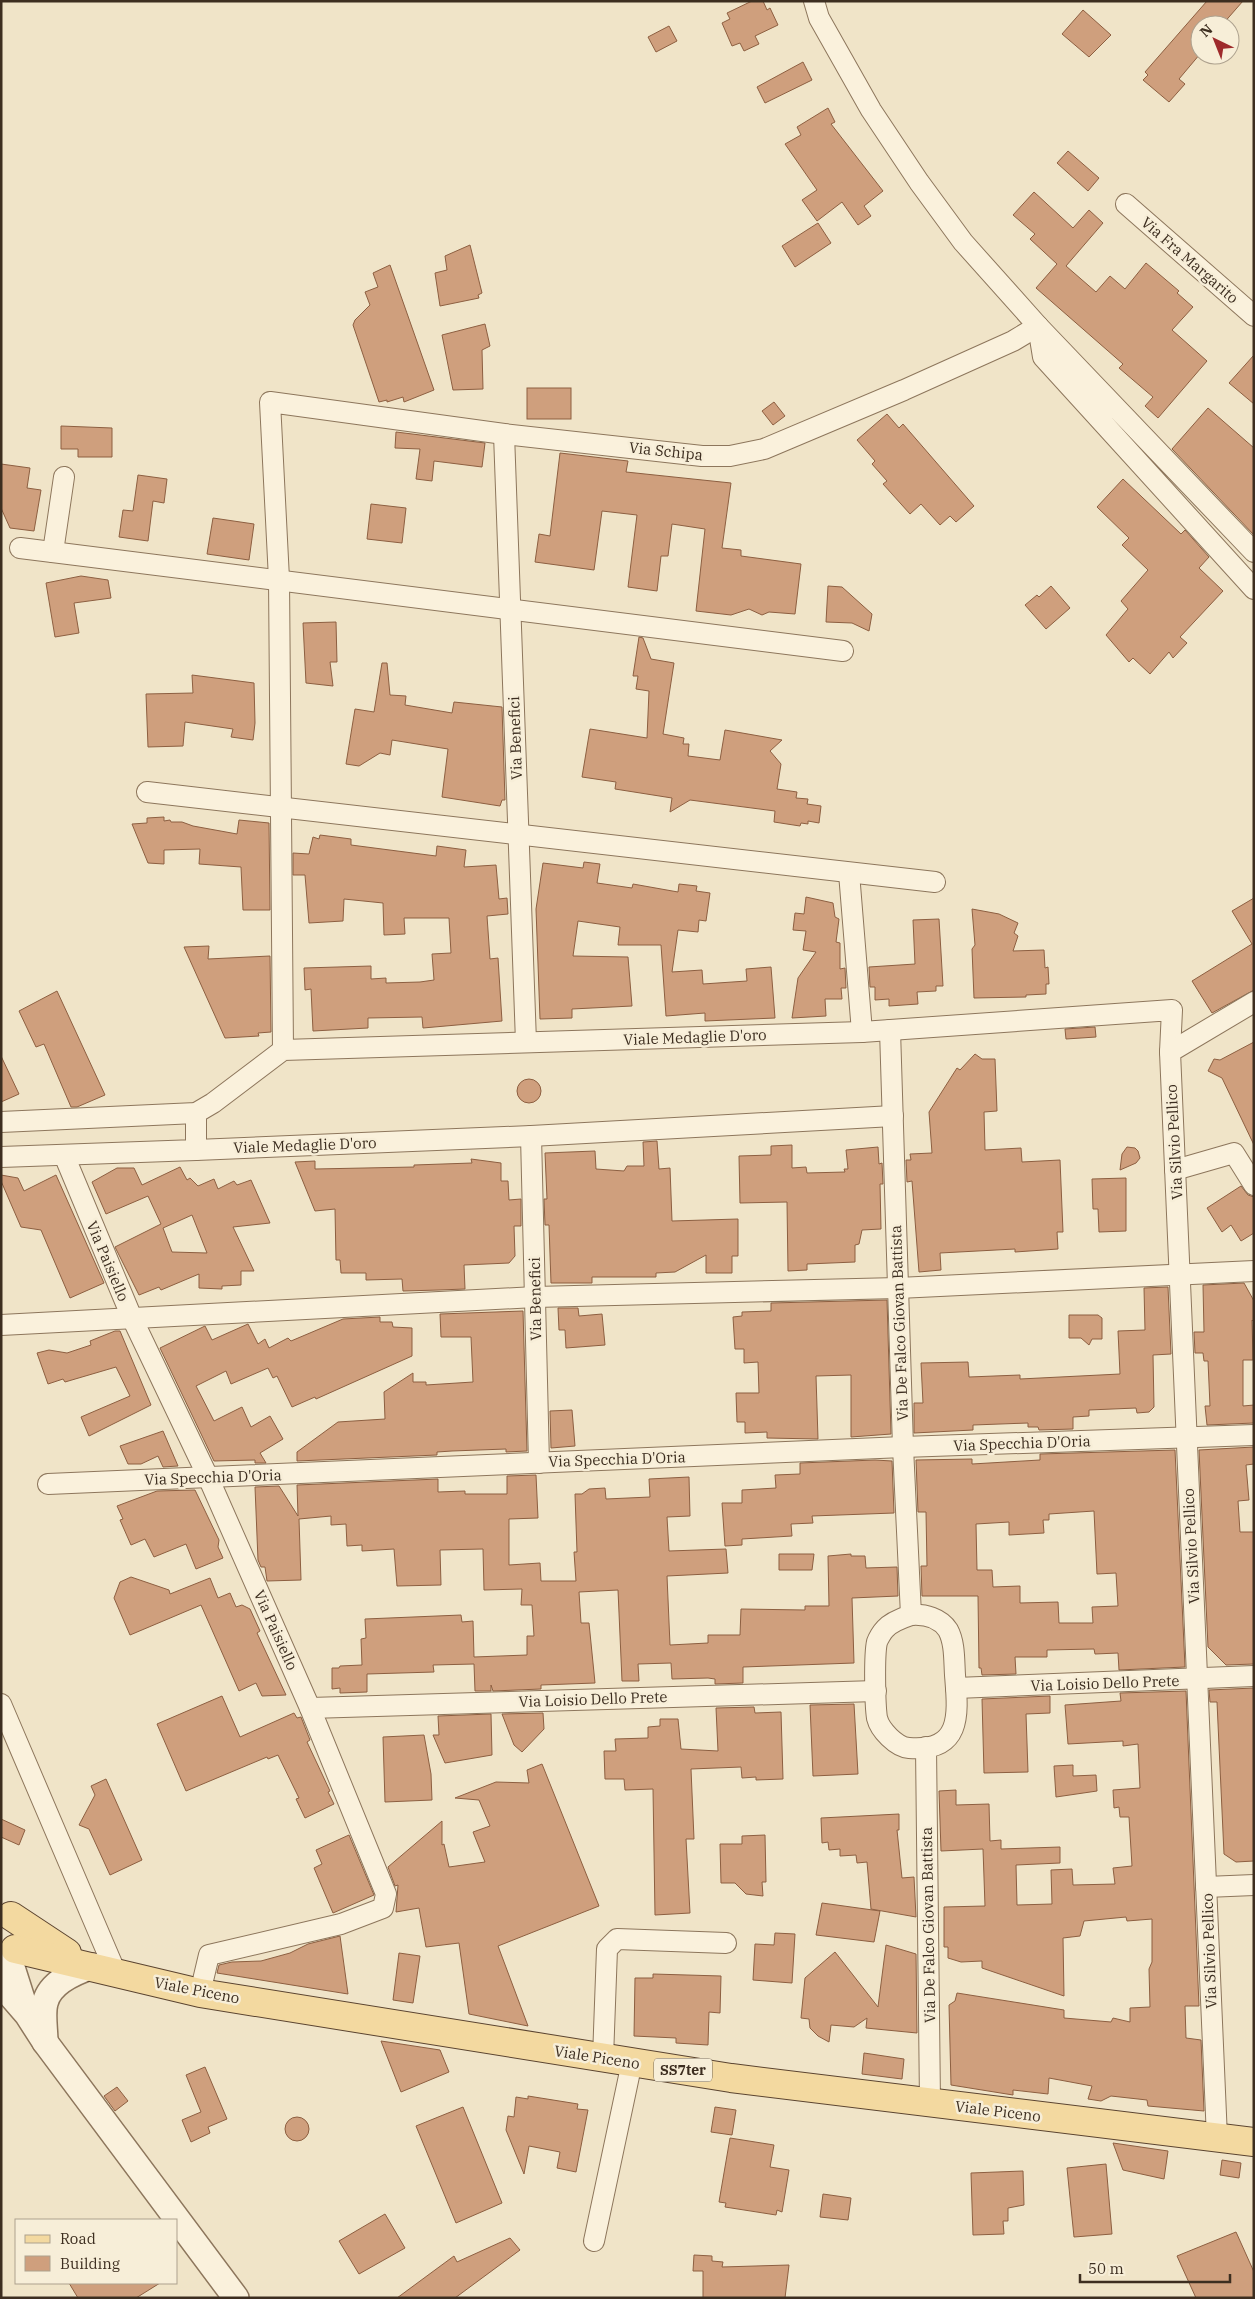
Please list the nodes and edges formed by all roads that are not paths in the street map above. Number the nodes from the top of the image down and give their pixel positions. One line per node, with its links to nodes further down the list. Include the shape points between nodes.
1 (814, 1): 4 (street, via 819,18 871,110 919,182 973,254)
2 (1126, 204): 3 (street, Via Fra Margarito)
3 (1254, 316)
4 (1038, 326): 5 (street, Via Schipa, via 1013,341 904,390 764,449 730,456 702,456); 9 (street); 11 (street, via 1043,357)
5 (504, 434): 10 (street, Via Schipa, via 270,402); 12 (street, Via Benefici)
6 (64, 477): 8 (street)
7 (20, 548): 8 (street)
8 (53, 552): 10 (street)
9 (1254, 552)
10 (279, 579): 12 (street); 15 (street)
11 (1254, 589)
12 (510, 609): 13 (street); 16 (street, Via Benefici)
13 (843, 651)
14 (147, 792): 15 (street)
15 (280, 807): 16 (street); 23 (street)
16 (518, 834): 17 (street); 22 (street, Via Benefici)
17 (849, 873): 18 (street); 21 (street)
18 (935, 882)
19 (1254, 1002): 24 (street)
20 (890, 1030): 21 (street, Viale Medaglie D'oro); 24 (street, Viale Medaglie D'oro, via 1172,1010); 26 (street, Via De Falco Giovan Battista)
21 (862, 1032): 22 (street, Viale Medaglie D'oro)
22 (526, 1042): 23 (street, Viale Medaglie D'oro)
23 (283, 1050): 25 (street)
24 (1170, 1052): 32 (street, Via Silvio Pellico)
25 (196, 1113): 27 (street); 29 (street)
26 (893, 1116): 28 (street, Viale Medaglie D'oro); 36 (street, Via De Falco Giovan Battista)
27 (1, 1122)
28 (531, 1136): 29 (street, Viale Medaglie D'oro); 37 (street, Via Benefici)
29 (196, 1150): 30 (street, Viale Medaglie D'oro)
30 (64, 1155): 31 (street, Viale Medaglie D'oro); 38 (street, Via Paisiello)
31 (1, 1158)
32 (1175, 1170): 33 (street, via 1234,1153); 35 (street, Via Silvio Pellico)
33 (1254, 1185)
34 (1254, 1271): 35 (street)
35 (1180, 1274): 36 (street); 41 (street, Via Silvio Pellico)
36 (898, 1288): 37 (street); 42 (street, Via De Falco Giovan Battista)
37 (535, 1297): 38 (street); 43 (street, Via Benefici)
38 (132, 1318): 39 (street); 44 (street, Via Paisiello)
39 (1, 1325)
40 (1254, 1435): 41 (street, Via Specchia D'Oria)
41 (1187, 1438): 42 (street, Via Specchia D'Oria); 48 (street, Via Silvio Pellico)
42 (903, 1447): 43 (street, Via Specchia D'Oria); 46 (street, Via De Falco Giovan Battista)
43 (539, 1463): 44 (street, Via Specchia D'Oria)
44 (208, 1477): 45 (street, Via Specchia D'Oria); 52 (street, Via Paisiello)
45 (48, 1484)
46 (911, 1615): 49 (street, via 936,1619 947,1630 953,1644); 50 (street, via 898,1619 885,1629 877,1642)
47 (1254, 1676): 48 (street, Via Loisio Dello Prete)
48 (1197, 1680): 49 (street, Via Loisio Dello Prete); 55 (street, Via Silvio Pellico)
49 (956, 1688): 53 (street, via 959,1700 954,1727 939,1744)
50 (876, 1691): 52 (street, Via Loisio Dello Prete); 53 (street, via 878,1720 889,1738 907,1748)
51 (1, 1704): 59 (street)
52 (310, 1708): 61 (street, Via Paisiello, via 381,1878 386,1894 384,1908 341,1924 209,1956)
53 (926, 1747): 66 (street, Via De Falco Giovan Battista)
54 (1254, 1885): 55 (street)
55 (1206, 1887): 67 (street, Via Silvio Pellico)
56 (6, 1912): 58 (main road, via 16,1926 18,1938); 59 (main road, Viale Piceno, via 55,1947)
57 (726, 1943): 64 (street, via 617,1939 607,1949)
58 (8, 1957): 59 (main road, Viale Piceno); 62 (street)
59 (104, 1969): 61 (main road, Viale Piceno / SS7ter); 63 (street, via 59,1982 45,2002)
60 (1, 1984): 62 (street)
61 (200, 1993): 64 (main road, Viale Piceno / SS7ter)
62 (27, 2014): 63 (street)
63 (45, 2042): 69 (street)
64 (603, 2058): 65 (main road, Viale Piceno / SS7ter)
65 (632, 2062): 66 (main road, Viale Piceno / SS7ter); 71 (street)
66 (930, 2103): 67 (main road, Viale Piceno / SS7ter)
67 (1217, 2138): 68 (main road, Viale Piceno / SS7ter)
68 (1254, 2142)
69 (177, 2219)
70 (178, 2220): 72 (street)
71 (594, 2241)
72 (236, 2298)

